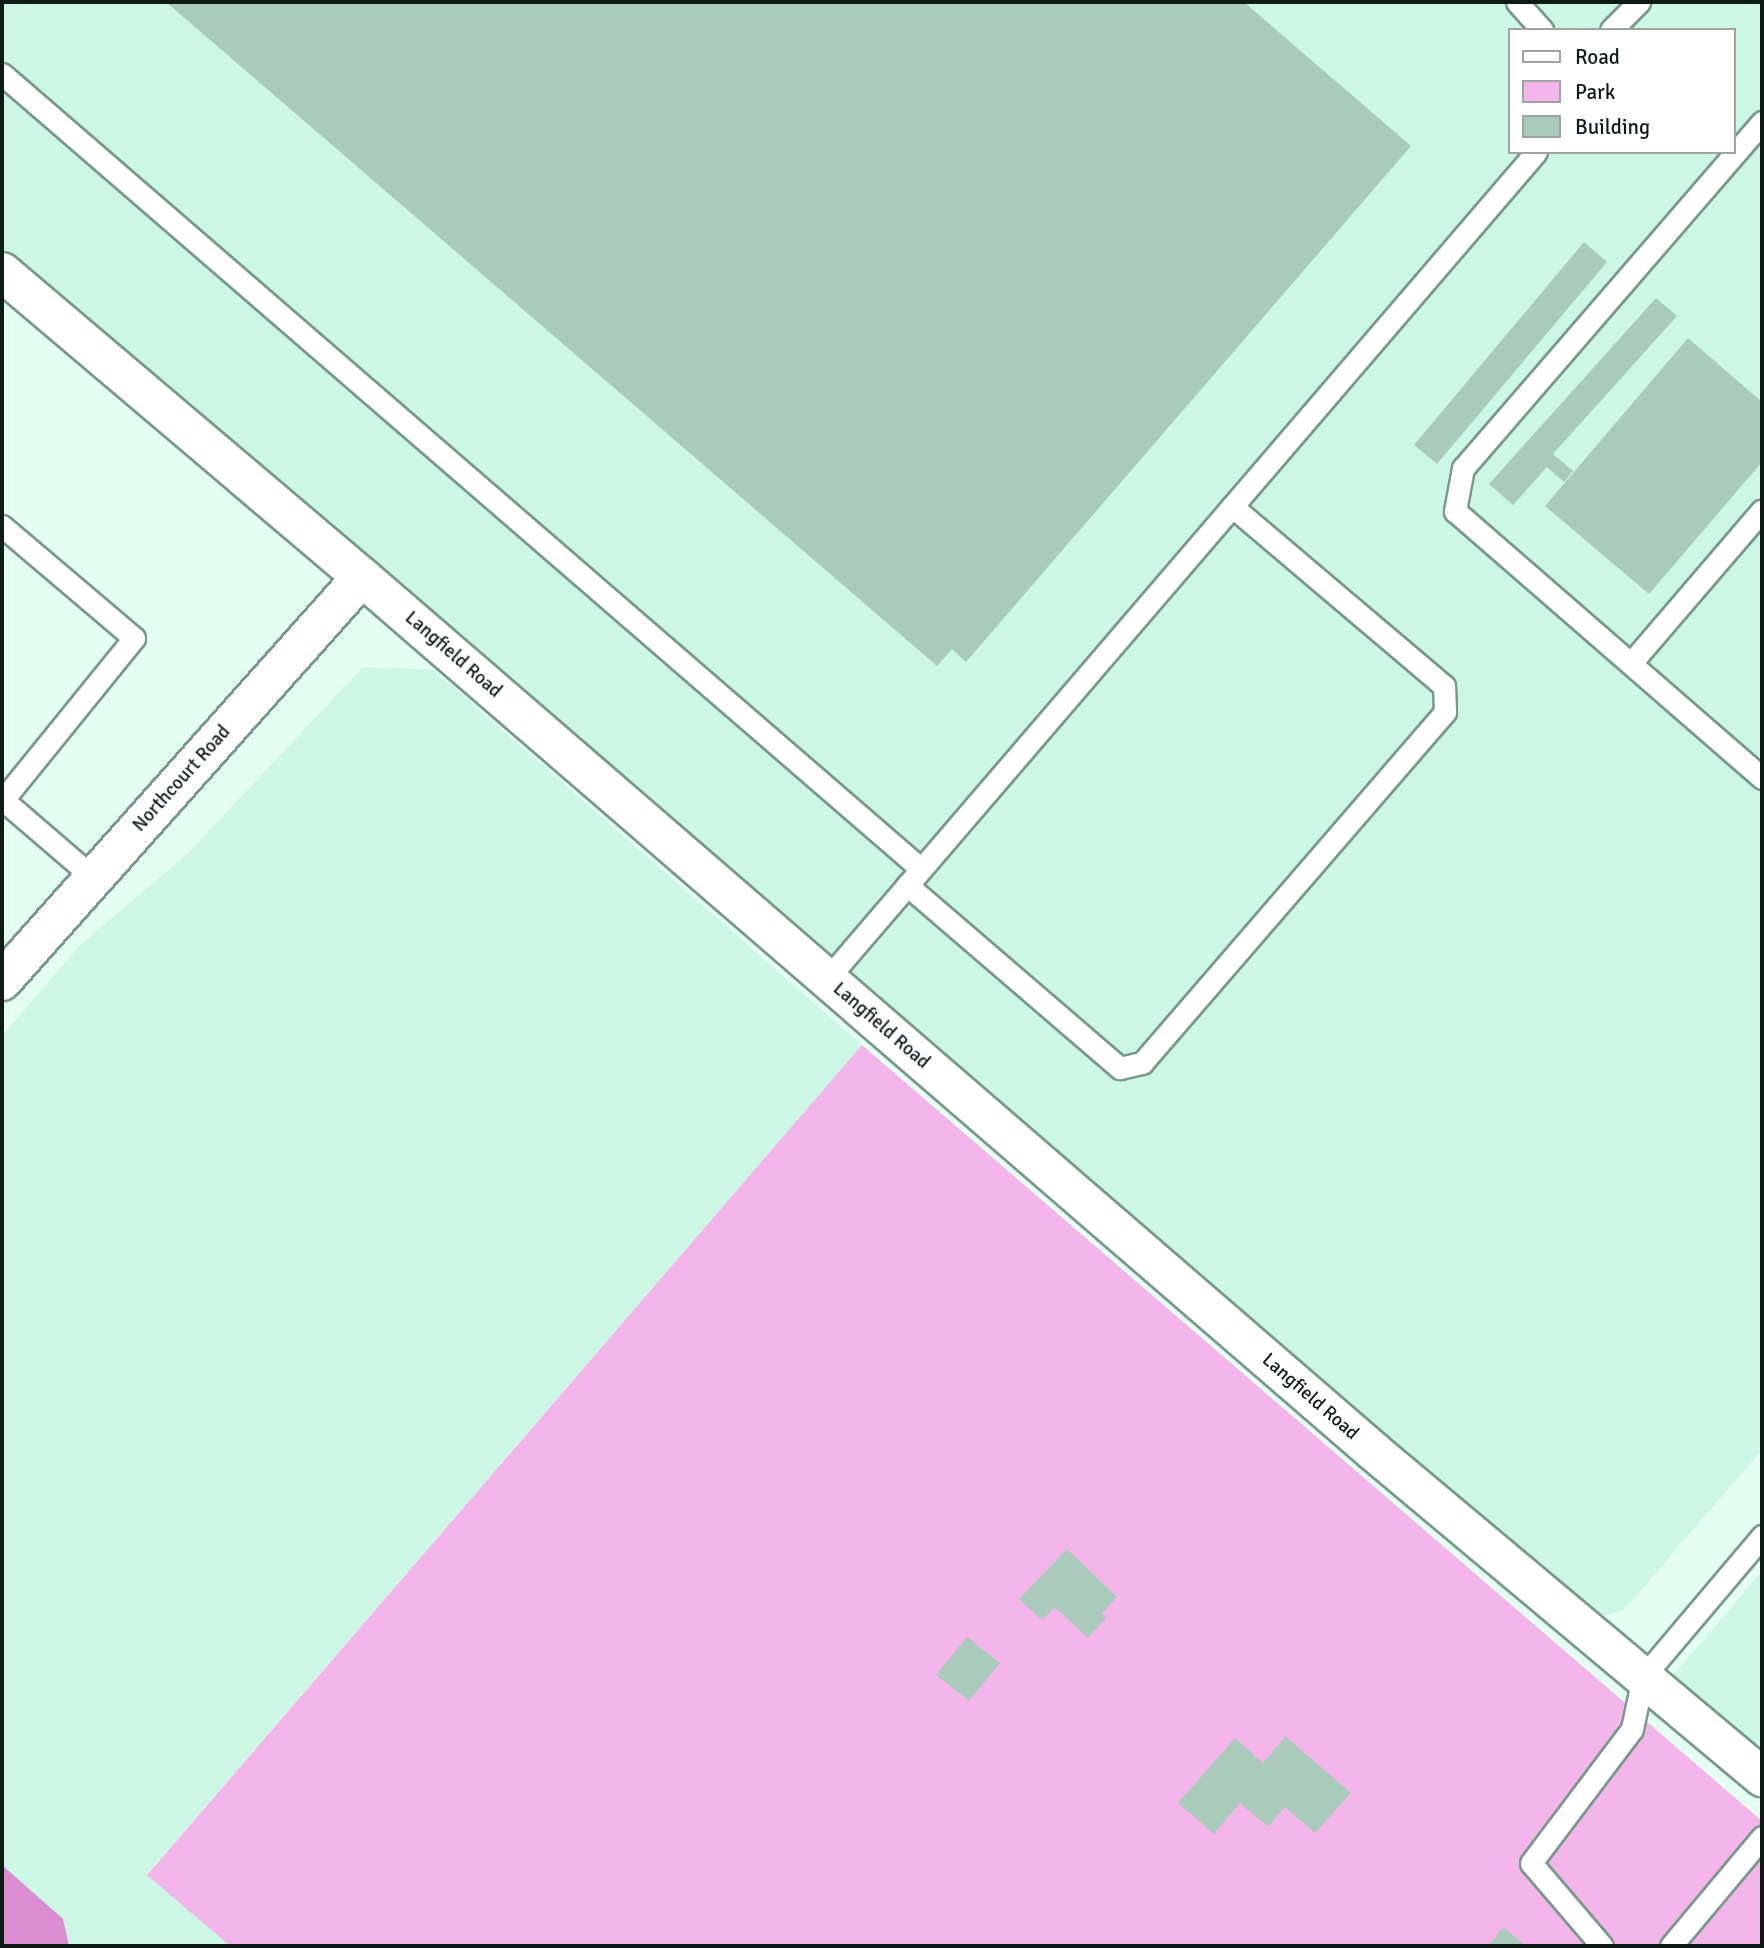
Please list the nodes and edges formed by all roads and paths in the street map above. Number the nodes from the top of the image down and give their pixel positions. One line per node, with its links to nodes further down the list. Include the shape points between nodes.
1 (1517, 2): 3 (lane)
2 (1639, 2): 4 (lane)
3 (1540, 28)
4 (1613, 28)
5 (2, 74): 18 (lane)
6 (1762, 122): 7 (lane)
7 (1736, 152)
8 (1534, 154): 11 (lane)
9 (1734, 154): 15 (lane, via 1463,468 1455,510)
10 (2, 272): 14 (street, Langfield Road)
11 (1232, 506): 18 (lane); 20 (lane, via 1444,686 1445,712 1142,1063 1120,1068)
12 (1762, 510): 15 (lane)
13 (2, 526): 17 (lane, via 134,638)
14 (362, 577): 19 (street, Northcourt Road); 21 (street, Langfield Road)
15 (1631, 663): 16 (lane)
16 (1762, 778)
17 (2, 799): 19 (lane)
18 (921, 869): 20 (lane)
19 (94, 878): 22 (street, Northcourt Road)
20 (907, 886): 21 (lane)
21 (827, 979): 24 (street, Langfield Road, via 1373,1451)
22 (2, 981)
23 (1762, 1536): 24 (lane)
24 (1643, 1677): 25 (street, Langfield Road); 27 (lane, via 1632,1729 1531,1863)
25 (1762, 1777)
26 (1762, 1837): 28 (lane)
27 (1602, 1946)
28 (1671, 1946)

